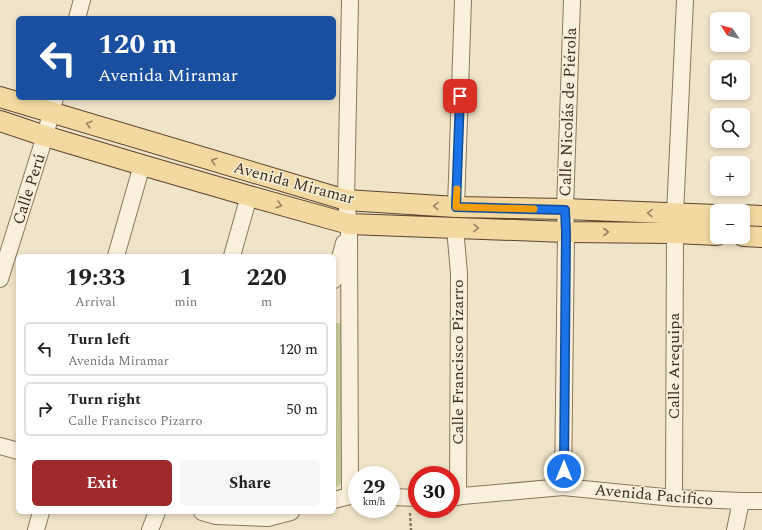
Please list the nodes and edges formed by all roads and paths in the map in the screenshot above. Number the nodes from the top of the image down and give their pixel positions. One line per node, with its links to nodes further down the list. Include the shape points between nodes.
1 (82, 0): 6 (street)
2 (350, 0): 15 (street)
3 (463, 0): 16 (street)
4 (572, 0): 17 (street, Calle Nicolás de Piérola)
5 (685, 0): 21 (street, Calle Arequipa)
6 (78, 16)
7 (0, 97): 8 (main road, Avenida Miramar)
8 (16, 99)
9 (20, 100): 10 (main road, Avenida Miramar)
10 (53, 105): 12 (street, Calle Perú); 15 (main road, Avenida Miramar, one-way to 10)
11 (0, 121): 12 (main road, Avenida Miramar)
12 (45, 136): 13 (main road, Avenida Miramar); 31 (street, Calle Perú)
13 (142, 165): 14 (main road, Avenida Miramar); 28 (street)
14 (249, 196): 22 (main road, Avenida Miramar, one-way to 22); 29 (street)
15 (346, 200): 16 (main road, Avenida Miramar, one-way to 15); 22 (street)
16 (456, 207): 17 (main road, Avenida Miramar)
17 (565, 210): 21 (main road, Avenida Miramar, one-way to 17); 24 (street, Calle Nicolás de Piérola)
18 (710, 216): 21 (main road, Avenida Miramar)
19 (750, 216): 20 (main road)
20 (762, 216)
21 (675, 223): 24 (main road, Avenida Miramar, one-way to 21); 25 (main road, Avenida Miramar); 39 (street, Calle Arequipa)
22 (349, 224): 23 (main road, Avenida Miramar); 30 (street); 34 (street)
23 (455, 228): 24 (main road, Avenida Miramar, one-way to 24); 35 (street, Calle Francisco Pizarro, via 459,274)
24 (566, 232): 36 (street, Calle Nicolás de Piérola)
25 (710, 233)
26 (750, 236): 27 (main road)
27 (762, 236)
28 (117, 254)
29 (233, 254)
30 (336, 273)
31 (0, 279)
32 (0, 446): 33 (street)
33 (16, 450)
34 (353, 466)
35 (455, 466)
36 (563, 487): 37 (street, Avenida Pacifico); 39 (street, Avenida Pacifico)
37 (460, 496)
38 (348, 497): 40 (street)
39 (674, 498): 42 (street, Avenida Pacifico)
40 (336, 500)
41 (762, 501): 42 (street, Avenida Pacifico)
42 (741, 502): 50 (street)
43 (40, 514): 48 (street)
44 (156, 514): 49 (street)
45 (209, 514): 47 (street)
46 (285, 514): 47 (street)
47 (267, 520)
48 (36, 530)
49 (150, 530)
50 (734, 530)

